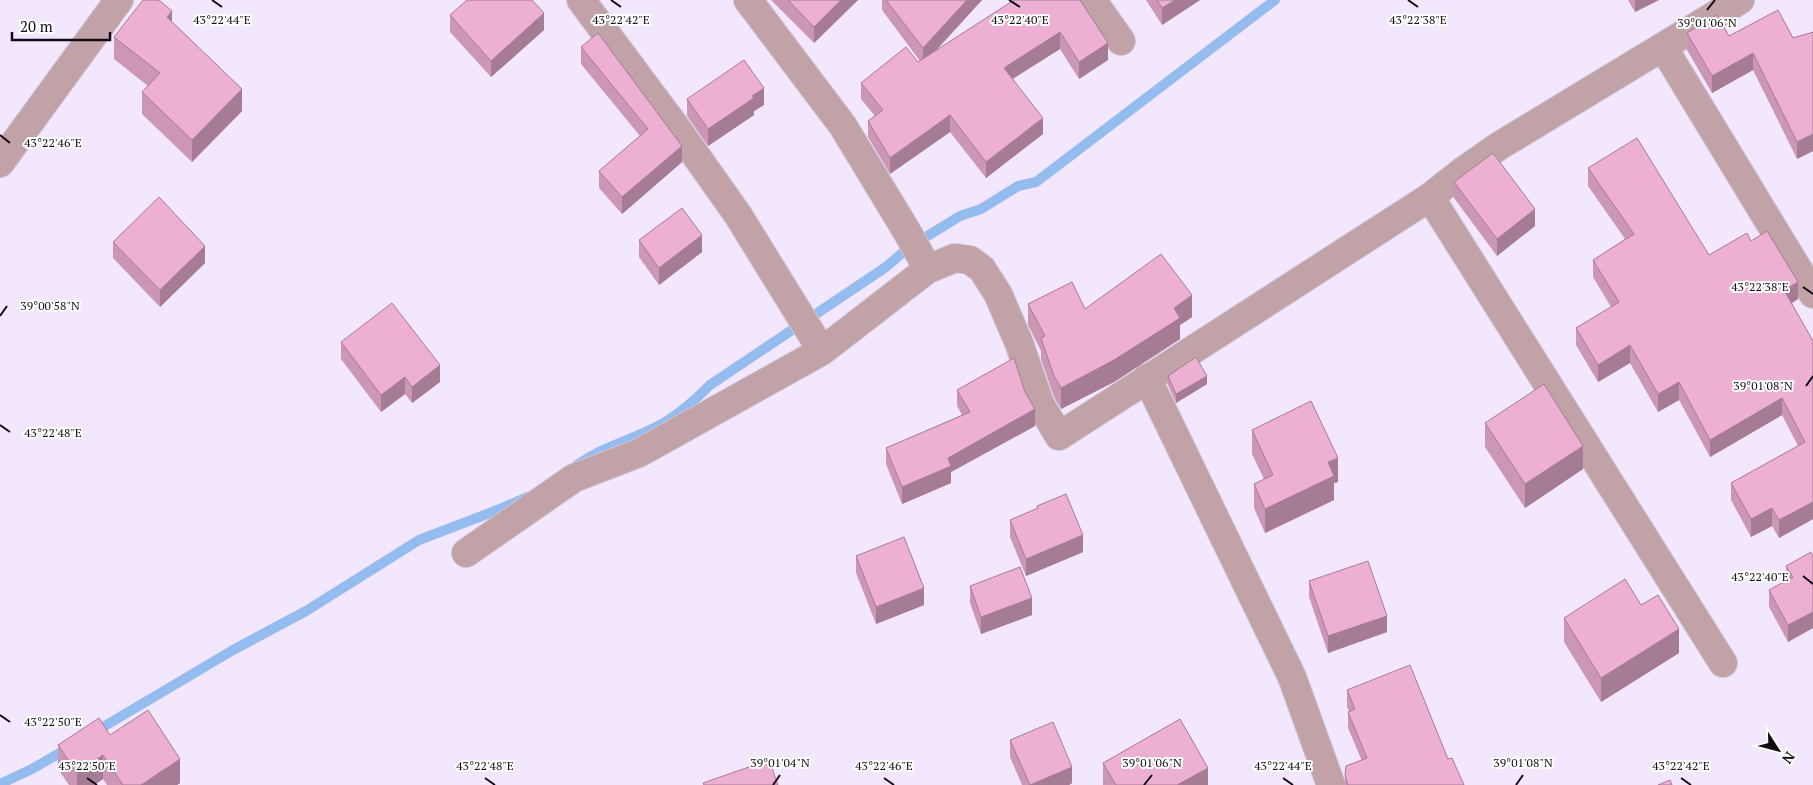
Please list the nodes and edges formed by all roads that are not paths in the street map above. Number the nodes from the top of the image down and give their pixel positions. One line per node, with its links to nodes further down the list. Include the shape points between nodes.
1 (119, 0): 8 (street)
2 (581, 0): 12 (street, via 738,215)
3 (748, 0): 10 (street, via 843,126)
4 (1092, 0): 6 (street)
5 (1740, 0): 7 (street)
6 (1121, 41)
7 (1663, 47): 9 (street, via 1499,146); 11 (street)
8 (0, 163)
9 (1430, 197): 13 (street); 15 (street)
10 (928, 269): 12 (street); 13 (street, via 955,258 970,260 982,269 998,294 1040,404 1059,436)
11 (1813, 294)
12 (822, 350): 14 (street, via 639,453 574,478)
13 (1147, 378): 16 (street, via 1292,677)
14 (466, 553)
15 (1723, 663)
16 (1332, 785)

